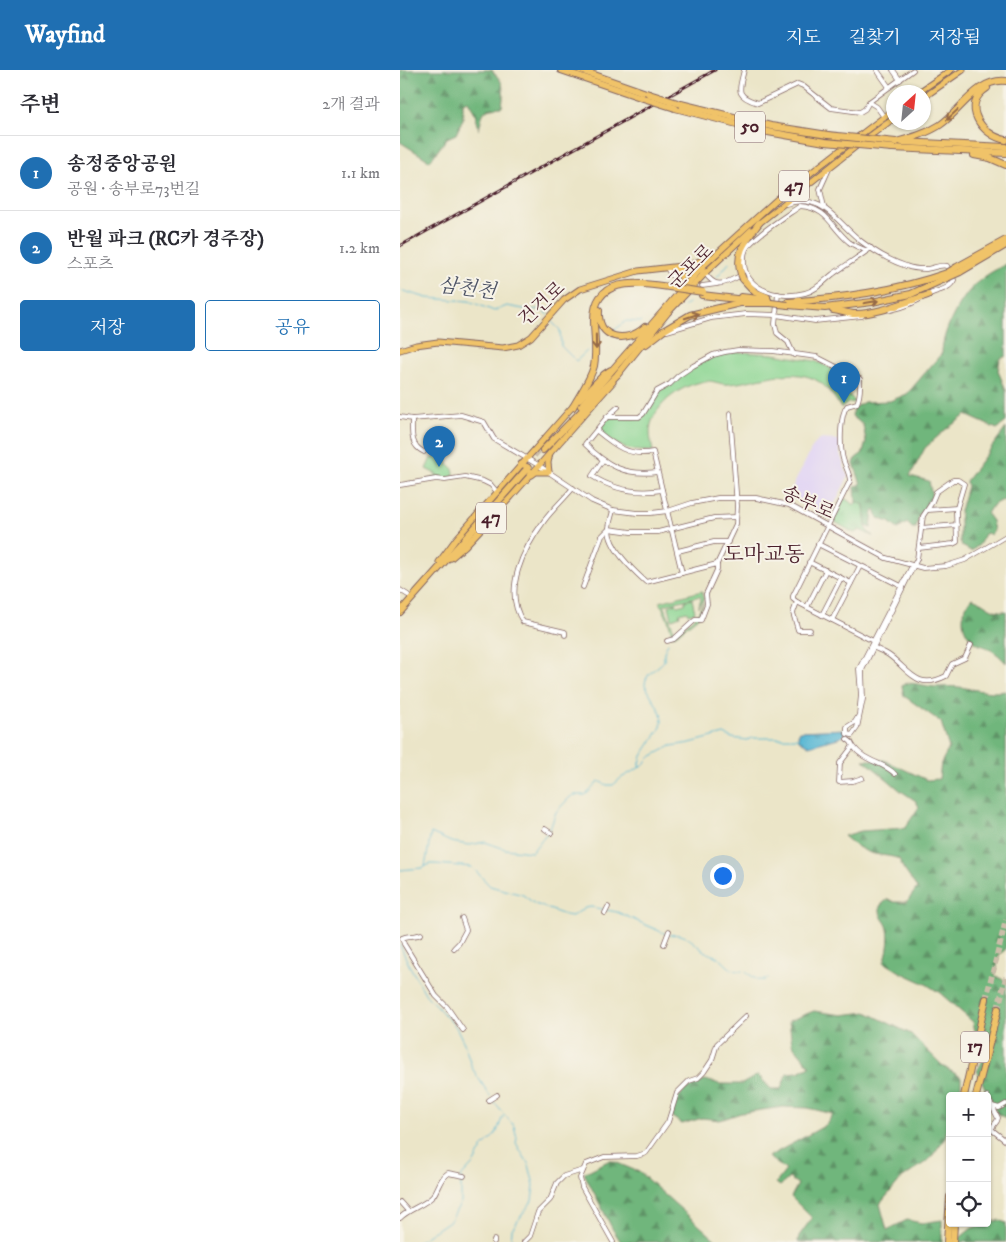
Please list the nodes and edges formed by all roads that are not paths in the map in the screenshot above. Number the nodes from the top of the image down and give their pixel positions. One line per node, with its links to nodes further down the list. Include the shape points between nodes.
1 (561, 70): 18 (highway, 50, bridge, via 643,98)
2 (580, 70): 18 (highway, 50, bridge)
3 (744, 70): 17 (street, via 739,88 741,96 758,103 798,84 831,108 860,112)
4 (877, 70): 12 (street)
5 (894, 70): 10 (street)
6 (913, 70): 10 (street)
7 (951, 70): 9 (main road)
8 (963, 70): 9 (main road)
9 (945, 75): 14 (main road); 16 (main road)
10 (900, 80): 13 (street)
11 (1006, 83): 21 (highway, via 983,90 974,106 975,115 984,130); 22 (highway, one-way to 22, via 994,82 981,87 948,119 930,131)
12 (888, 85)
13 (892, 85)
14 (930, 85)
15 (886, 89): 17 (street)
16 (931, 90)
17 (869, 102): 19 (street)
18 (678, 106): 22 (highway, 50, bridge, via 827,139)
19 (884, 117): 35 (main road, 군포로 / 47, via 776,200)
20 (886, 124): 26 (main road, 군포로 / 47)
21 (1006, 140)
22 (894, 145): 23 (highway, 50); 24 (highway, 50)
23 (1006, 147)
24 (948, 150): 25 (highway, 50); 27 (highway, via 990,158)
25 (1006, 153)
26 (832, 164): 28 (main road, 군포로 / 47); 29 (street, via 820,189)
27 (1006, 165)
28 (781, 205): 29 (street, via 801,200); 30 (main road, 군포로 / 47)
29 (824, 207): 33 (street)
30 (759, 223): 39 (main road, 군포로 / 47); 41 (highway, via 742,245 738,266)
31 (1006, 239): 32 (highway)
32 (1003, 246): 40 (highway, bridge)
33 (871, 248): 34 (street); 47 (street, via 906,266 924,269 947,266 954,280 952,284)
34 (867, 251): 41 (street, via 850,243 821,212 800,206 747,248 743,256); 48 (street, via 806,293)
35 (714, 256): 36 (main road, 건건로); 39 (main road, 군포로 / 47)
36 (690, 265): 38 (main road, 건건로); 39 (main road)
37 (667, 268): 38 (main road, 건건로); 42 (street); 54 (main road, 건건로, via 638,271 580,289 564,300 531,337 518,345 503,348 438,342)
38 (674, 268): 39 (main road, 건건로); 46 (main road, via 682,280)
39 (702, 271): 43 (street, via 710,281); 46 (highway, 군포로 / 47); 55 (highway, 군포로 / 47)
40 (948, 275): 49 (highway, via 899,288); 50 (highway, one-way to 40, via 911,294)
41 (743, 276): 43 (street); 48 (street); 48 (highway, via 755,292)
42 (679, 282)
43 (722, 284): 45 (street)
44 (668, 289): 45 (highway, bridge); 51 (highway, via 617,289 602,301 599,311 604,329 618,337 639,333); 58 (highway, one-way to 58, via 624,284 610,288 599,300 595,309 594,364)
45 (702, 291): 48 (highway)
46 (678, 294): 51 (highway, 군포로 / 47)
47 (928, 295): 50 (highway, via 886,309 854,314); 52 (street, via 900,308 856,318 814,321)
48 (773, 299): 49 (highway, bridge); 52 (street); 53 (highway, one-way to 48, via 690,315)
49 (788, 303): 50 (highway)
50 (825, 308)
51 (659, 314): 57 (highway, 군포로 / 47)
52 (776, 314): 53 (street, via 711,318); 56 (street, via 777,333 788,342)
53 (660, 333): 55 (highway)
54 (400, 350)
55 (637, 351): 65 (highway, 군포로 / 47)
56 (794, 355): 62 (street, via 738,350 713,355 657,391 640,416); 84 (street, via 817,357 860,379 857,403 847,406 842,414 842,455 850,479)
57 (612, 369): 58 (main road, 군포로 / 47); 65 (highway, 47)
58 (572, 407): 65 (main road, 군포로 / 47)
59 (618, 407): 62 (street)
60 (730, 413): 78 (street)
61 (400, 417): 63 (street, 송부로)
62 (607, 417): 64 (street)
63 (412, 419): 66 (street, via 414,443); 67 (street, 송부로, via 461,415 484,422 494,439)
64 (597, 431): 68 (street, via 584,444); 72 (street, via 626,451 638,454 653,452)
65 (544, 450): 67 (main road, 군포로 / 47); 69 (main road, 군포로 / 47); 71 (main road)
66 (424, 452)
67 (526, 458): 69 (street, 송부로); 70 (main road, 47)
68 (603, 460): 72 (street, via 635,473); 75 (street, via 592,476 600,481 634,491)
69 (538, 465): 70 (main road, 47); 71 (street, 송부로)
70 (525, 469): 76 (main road, 47); 77 (main road, 47); 96 (highway, 47)
71 (549, 472): 74 (street, 송부로); 77 (main road, via 533,474)
72 (657, 472): 75 (street)
73 (400, 485): 76 (street, via 465,477 482,481)
74 (573, 488): 80 (street, 송부로); 114 (street, via 544,521 519,564 514,585 518,613 523,622 565,632)
75 (662, 490): 81 (street)
76 (497, 492): 96 (main road, 47, via 456,539)
77 (511, 497): 96 (main road, 47, via 465,546)
78 (736, 497): 81 (street, 송부로); 83 (street); 84 (street, 송부로, via 789,505)
79 (957, 508): 82 (street); 82 (street, via 964,484 956,479 936,492); 85 (street)
80 (614, 510): 81 (street, 송부로, via 637,513); 87 (street)
81 (668, 510): 88 (street)
82 (928, 510): 86 (street)
83 (736, 517): 88 (street, via 714,518); 90 (street)
84 (827, 525): 91 (street); 98 (street, 송부로, via 886,558)
85 (957, 525): 86 (street); 92 (street, via 956,543)
86 (921, 528): 92 (street)
87 (609, 529): 88 (street, via 643,533); 100 (street, via 622,557 646,582); 104 (street, via 602,536)
88 (672, 529): 93 (street)
89 (1006, 536): 98 (street, 송부로, via 981,552 946,566)
90 (728, 542): 93 (street); 95 (street)
91 (818, 544): 94 (street); 97 (street)
92 (919, 548): 98 (street)
93 (678, 551): 100 (street)
94 (809, 562): 99 (street); 107 (street, via 793,596)
95 (717, 564): 100 (street); 115 (street, via 701,620 696,620 674,639)
96 (439, 565): 106 (highway, 47); 110 (highway, 47)
97 (860, 566): 102 (street); 103 (street)
98 (912, 566): 103 (street)
99 (826, 570): 101 (street); 109 (street)
100 (681, 573)
101 (841, 578): 102 (street); 111 (street)
102 (851, 583): 112 (street)
103 (902, 586): 116 (street)
104 (583, 587)
105 (400, 590): 106 (street)
106 (408, 595): 108 (highway, 47)
107 (797, 602): 109 (street); 113 (street, via 793,612 798,630)
108 (400, 605)
109 (807, 607): 111 (street)
110 (400, 612)
111 (822, 614): 112 (street)
112 (832, 620): 116 (street)
113 (810, 630)
114 (565, 635)
115 (666, 641)
116 (874, 641): 118 (street); 118 (street, via 859,669 859,715 847,727 847,734 852,735 857,728 863,699 862,670)
117 (971, 645): 118 (street, via 965,658 952,664 946,676 933,681 915,678 891,656)
118 (872, 647)
119 (847, 739): 120 (street)
120 (853, 746): 121 (street, via 863,757); 122 (street, via 840,763 840,782)
121 (895, 774)
122 (862, 778)
123 (545, 829): 124 (street)
124 (551, 833)
125 (608, 907): 126 (street)
126 (606, 913)
127 (462, 918): 131 (street, via 466,930)
128 (669, 931): 130 (street)
129 (421, 934): 135 (street, via 402,938 404,944 436,996 448,1007)
130 (664, 944)
131 (454, 948)
132 (986, 999): 136 (highway, 17)
133 (998, 1009): 137 (highway, 17)
134 (746, 1016): 143 (street, via 717,1044 704,1072 678,1093 668,1122 646,1153 604,1157 586,1164)
135 (463, 1030)
136 (965, 1092)
137 (977, 1092)
138 (497, 1095): 139 (street)
139 (489, 1100)
140 (1006, 1104): 141 (street, via 999,1108)
141 (992, 1106): 142 (street, via 998,1121 990,1128)
142 (1006, 1141)
143 (583, 1170): 150 (street, via 564,1176 557,1183); 151 (street, via 580,1178 582,1187)
144 (462, 1176): 146 (street, via 448,1173 430,1198)
145 (400, 1202): 146 (street)
146 (408, 1211): 147 (street)
147 (400, 1218)
148 (948, 1227): 152 (highway)
149 (954, 1227): 153 (highway)
150 (524, 1242)
151 (614, 1242)
152 (947, 1242)
153 (953, 1242)

